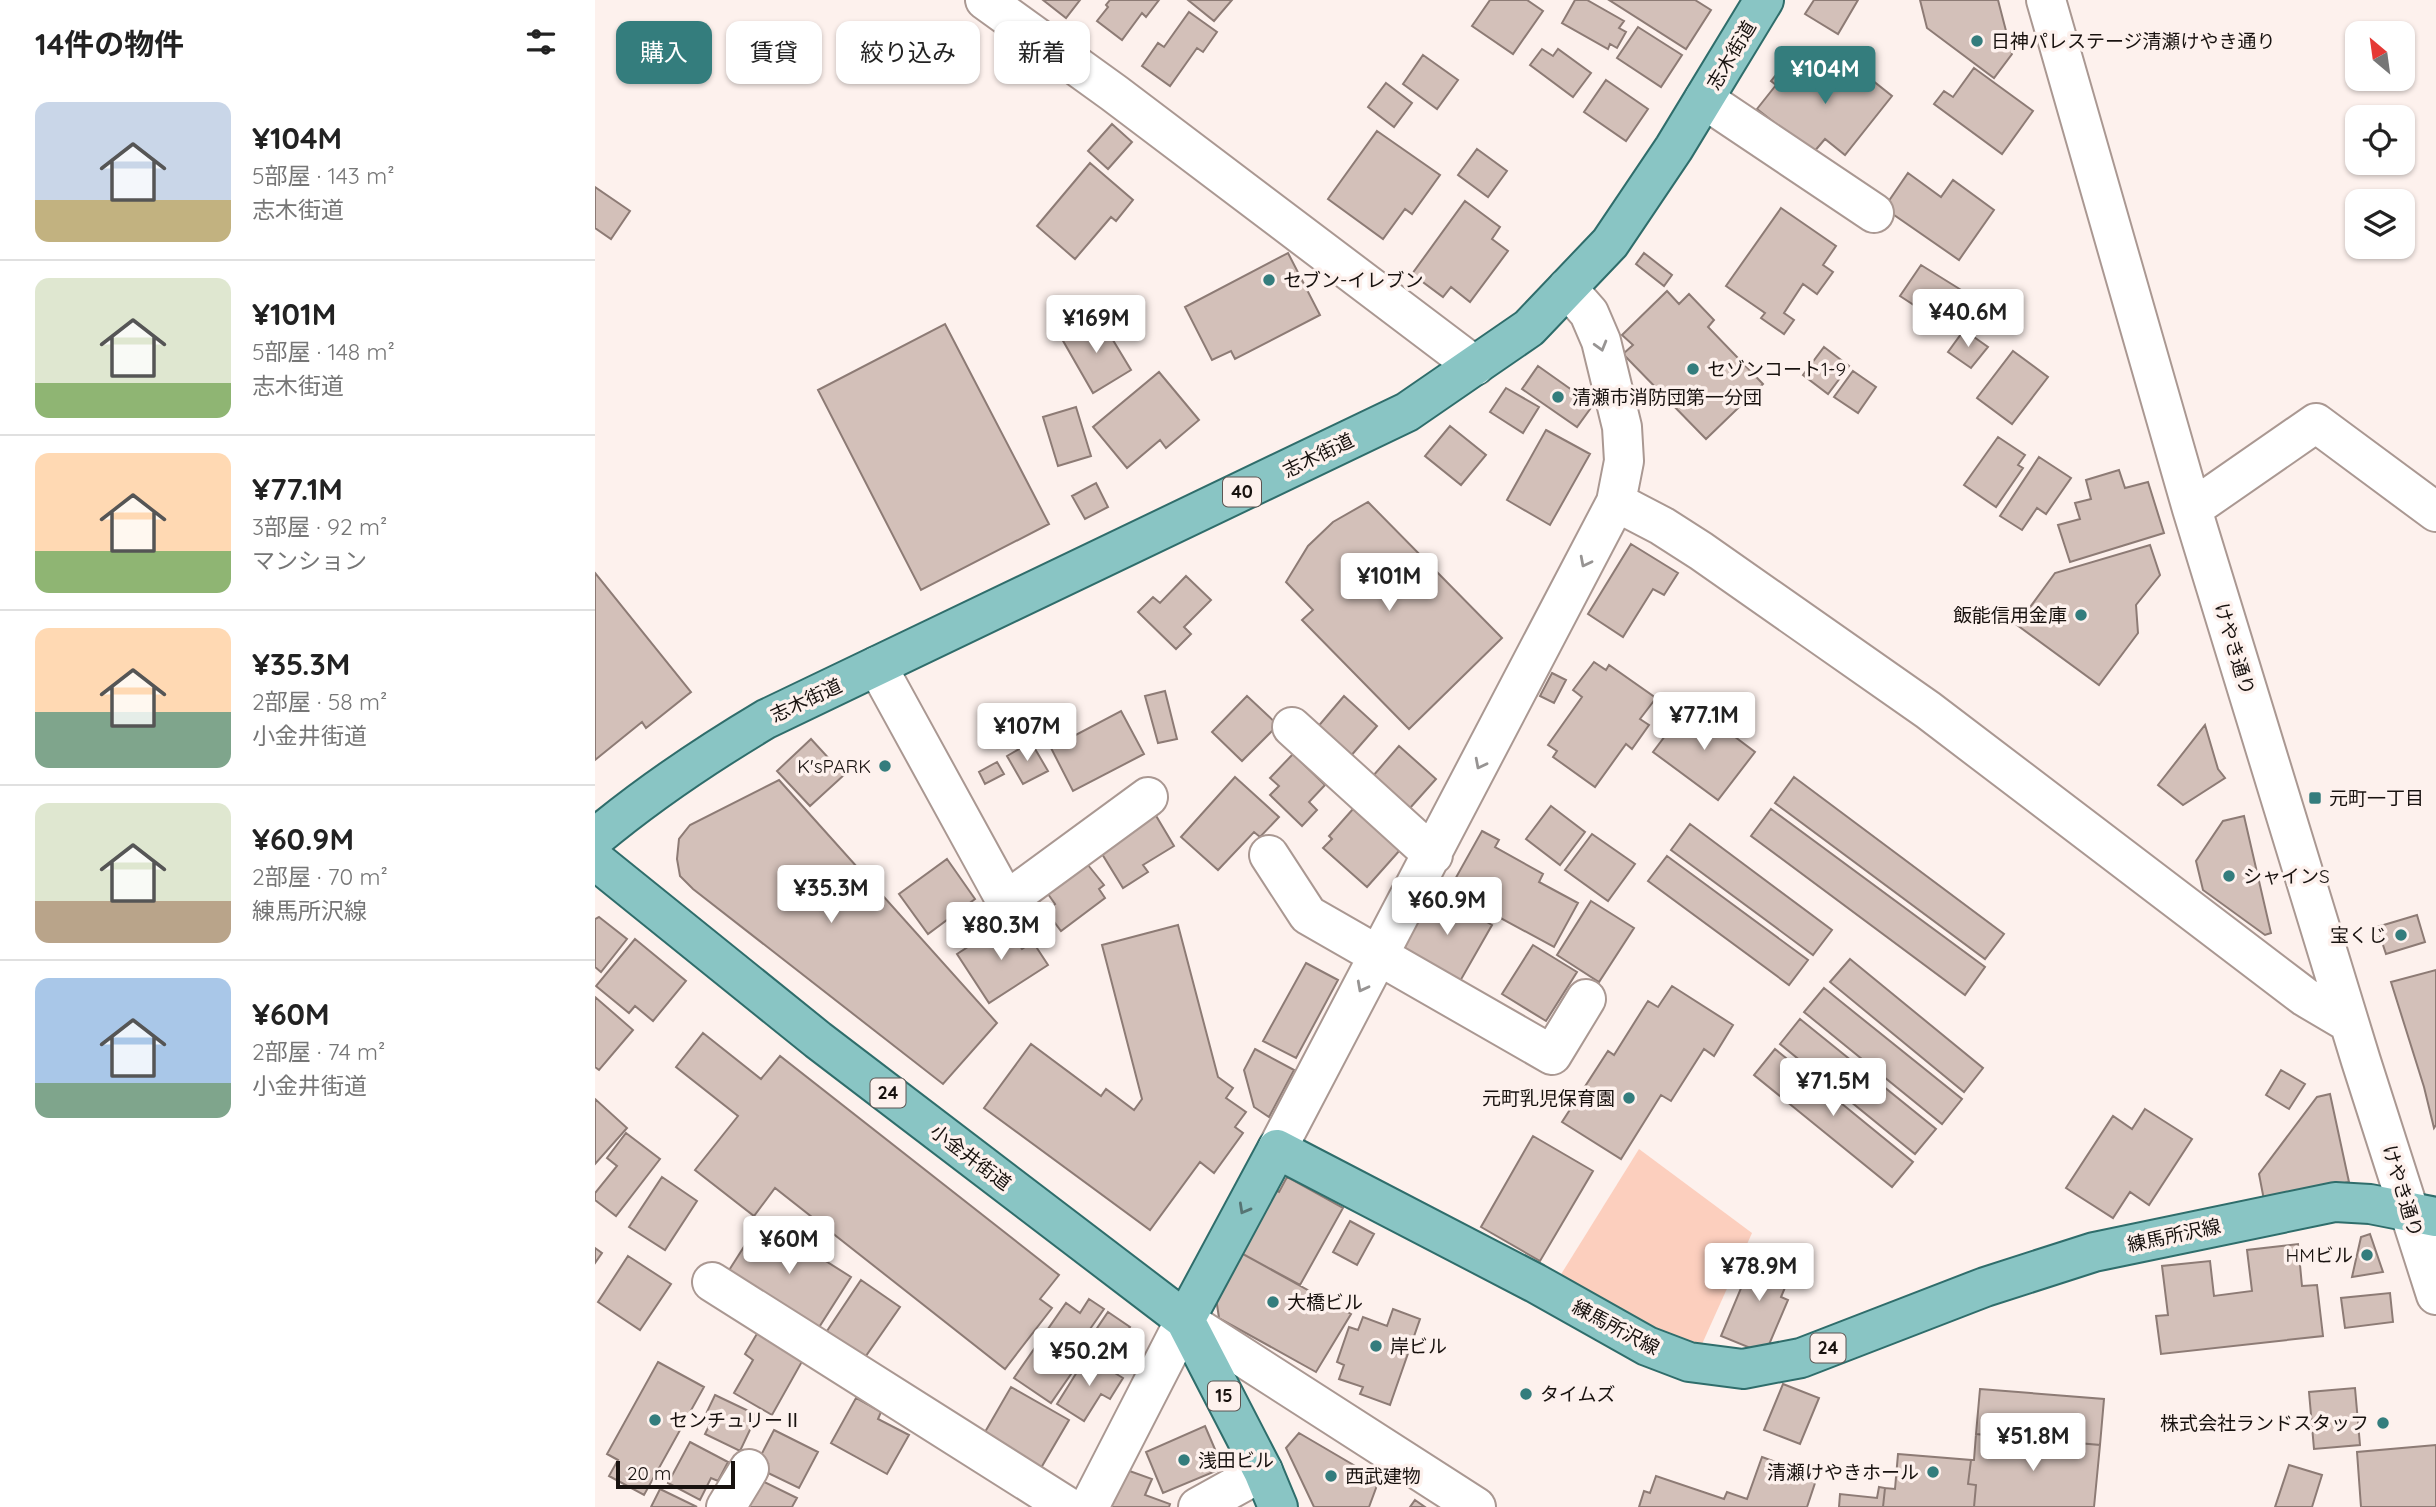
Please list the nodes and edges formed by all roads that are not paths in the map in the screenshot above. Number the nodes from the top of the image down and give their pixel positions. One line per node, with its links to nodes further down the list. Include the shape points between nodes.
1 (985, 0): 7 (street)
2 (1764, 0): 4 (main road, 志木街道 / 40)
3 (2046, 0): 9 (street, けやき通り)
4 (1704, 99): 5 (street); 6 (main road, 志木街道 / 40, via 1610,243)
5 (1874, 213)
6 (1567, 288): 7 (main road, 志木街道 / 40, via 1529,328); 8 (street, one-way to 8, via 1589,313 1601,341 1622,428 1625,461)
7 (1475, 366): 11 (main road, 志木街道 / 40, via 1407,412)
8 (1616, 502): 16 (street, one-way to 16); 20 (street, via 1701,551 1916,702 2305,997)
9 (2192, 509): 10 (street, via 2316,423); 20 (street, けやき通り)
10 (2436, 512)
11 (877, 666): 13 (street, via 1006,901); 14 (main road, 志木街道 / 40, via 766,719 697,760)
12 (1292, 727): 16 (street)
13 (1148, 797)
14 (595, 838)
15 (1269, 855): 18 (street, via 1308,915)
16 (1433, 855): 18 (street)
17 (595, 860): 25 (main road, 小金井街道 / 24, via 818,1040)
18 (1380, 954): 19 (street, via 1552,1055); 21 (street, one-way to 21)
19 (1586, 999)
20 (2349, 1023): 22 (street, けやき通り)
21 (1277, 1149): 22 (main road, 練馬所沢線 / 24, via 1647,1346 1689,1362 1743,1369 1801,1358 1985,1287 2094,1252 2335,1202); 25 (main road, one-way to 25)
22 (2423, 1214): 24 (street, けやき通り, via 2423,1260)
23 (712, 1282): 29 (street)
24 (2436, 1295)
25 (1185, 1320): 27 (main road, 小金井街道 / 15); 30 (street); 33 (street)
26 (749, 1469): 28 (street)
27 (1263, 1471): 31 (street); 32 (main road, 小金井街道 / 15)
28 (726, 1507)
29 (1068, 1507)
30 (1089, 1507)
31 (1198, 1507)
32 (1278, 1507)
33 (1476, 1507)

